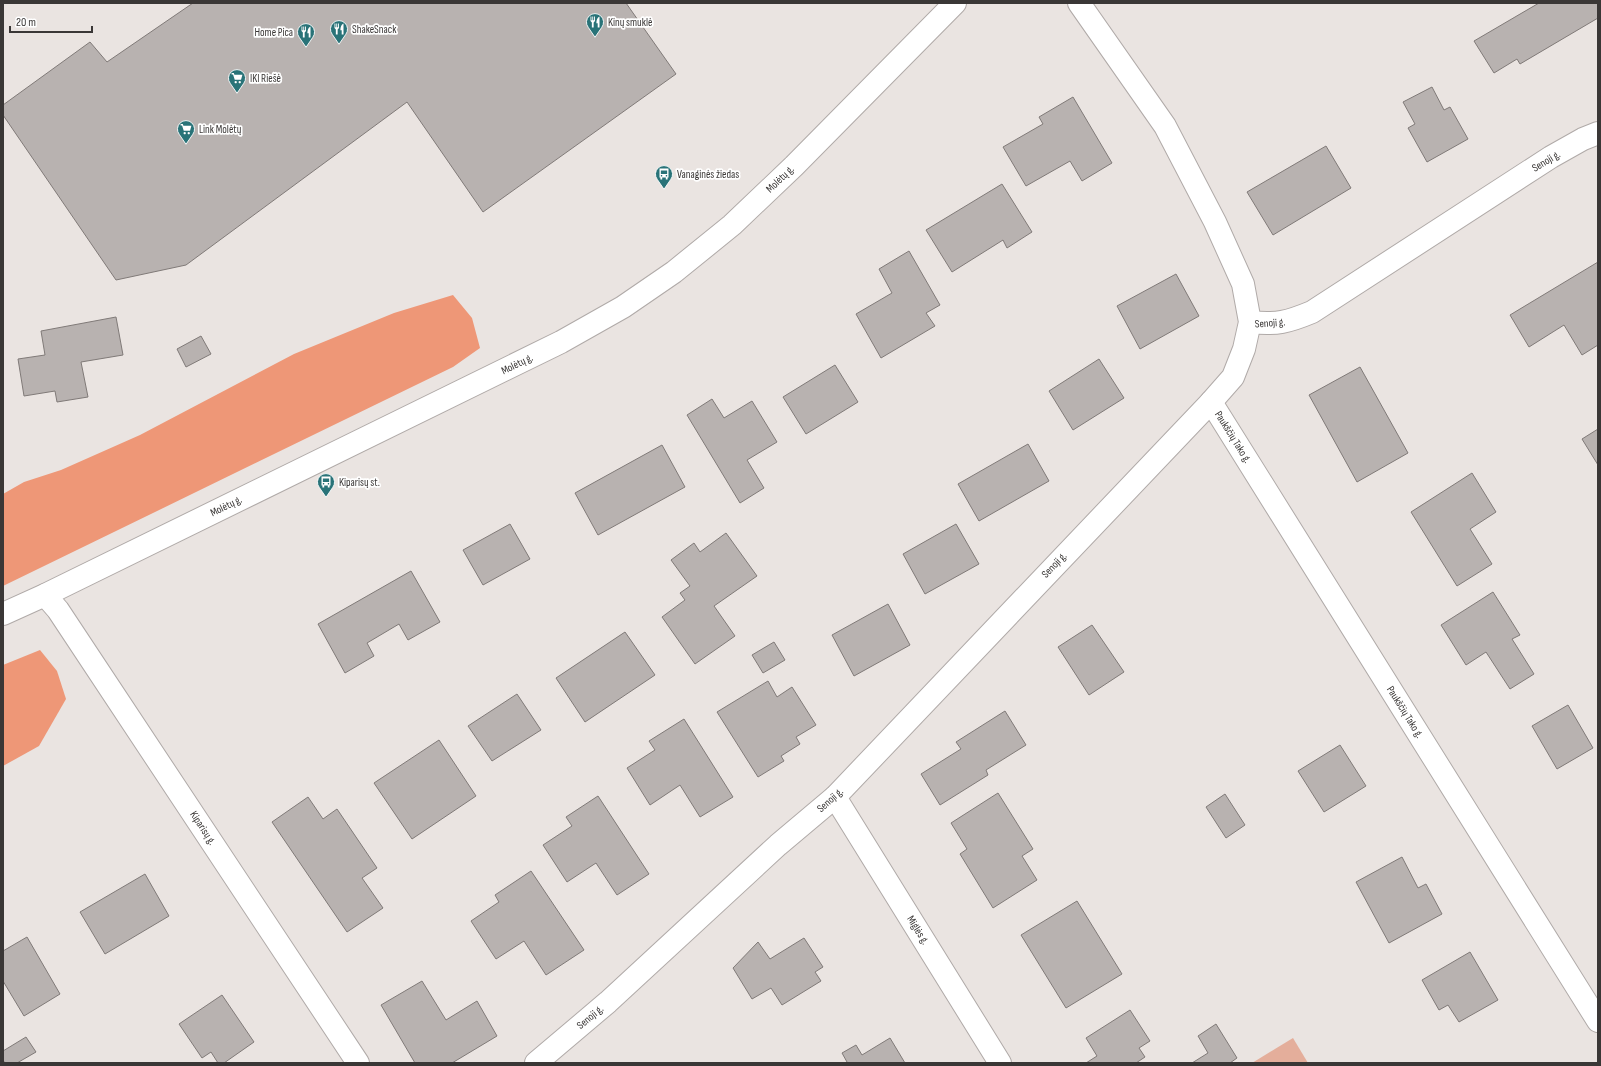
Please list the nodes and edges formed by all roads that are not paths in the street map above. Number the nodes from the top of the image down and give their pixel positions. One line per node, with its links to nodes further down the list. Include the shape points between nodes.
1 (955, 3): 6 (street, Molėtų g., via 732,225 674,272 623,306 561,342)
2 (1079, 3): 4 (street, via 1165,126 1215,222 1243,284)
3 (1598, 133): 4 (street, Senoji g., via 1551,157 1312,312 1289,322)
4 (1250, 322): 5 (street, Senoji g., via 1244,349 1233,377)
5 (1211, 402): 8 (street, Senoji g.); 9 (street, Paukščių Tako g.)
6 (45, 595): 7 (street, Molėtų g.); 10 (street, Kiparisų g., via 58,610)
7 (3, 614)
8 (835, 797): 11 (street, Senoji g., via 778,845 608,1002); 12 (street, Miglės g.)
9 (1598, 1021)
10 (358, 1063)
11 (536, 1063)
12 (1000, 1063)

